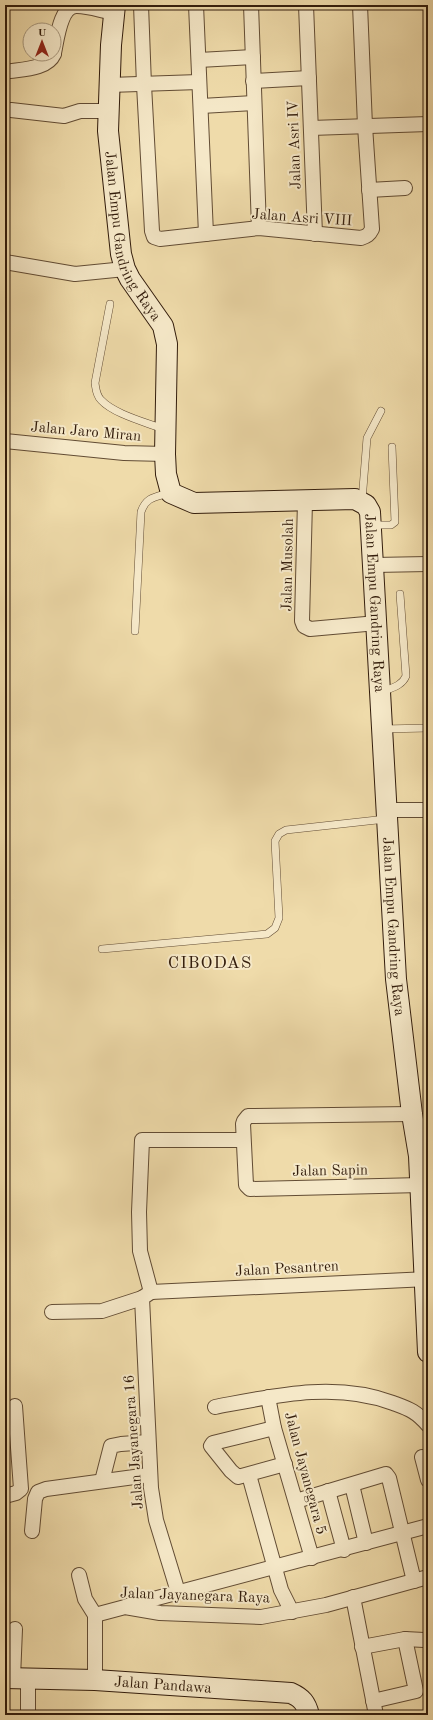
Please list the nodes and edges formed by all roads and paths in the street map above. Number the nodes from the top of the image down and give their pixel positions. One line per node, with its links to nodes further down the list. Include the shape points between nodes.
1 (141, 5): 16 (street)
2 (196, 5): 9 (street)
3 (250, 5): 8 (street)
4 (306, 5): 12 (street, Jalan Asri IV)
5 (360, 5): 22 (street)
6 (115, 9): 7 (street, via 77,6 68,8); 15 (street, Jalan Empu Gandring Raya)
7 (61, 22)
8 (252, 57): 9 (street); 13 (street)
9 (199, 60): 14 (street)
10 (48, 62): 11 (street, via 41,66)
11 (5, 72)
12 (309, 78): 13 (street); 23 (street, Jalan Asri IV)
13 (253, 81): 17 (street)
14 (199, 82): 16 (street); 18 (street)
15 (110, 85): 16 (street); 20 (street, Jalan Empu Gandring Raya)
16 (144, 85): 27 (street, Jalan Asri VIII, via 154,237 160,239)
17 (254, 103): 18 (street); 26 (street)
18 (201, 106): 27 (street)
19 (11, 110): 20 (street, via 64,116 80,110)
20 (108, 111): 30 (street, Jalan Empu Gandring Raya, via 111,165)
21 (428, 124): 22 (street)
22 (365, 126): 23 (street); 25 (street)
23 (311, 128): 28 (street, Jalan Asri IV)
24 (405, 188): 25 (street)
25 (370, 190): 28 (street, Jalan Asri VIII, via 372,229 368,236 361,238)
26 (259, 228): 27 (street, Jalan Asri VIII); 28 (street, Jalan Asri VIII)
27 (206, 234)
28 (315, 234)
29 (5, 262): 30 (street, via 75,274)
30 (125, 270): 33 (street, Jalan Empu Gandring Raya, via 163,326 167,344)
31 (110, 304): 33 (lane, via 95,382 97,394 116,411)
32 (381, 411): 39 (lane, via 367,438)
33 (165, 429): 36 (street, Jalan Empu Gandring Raya)
34 (5, 441): 36 (street, Jalan Jaro Miran, via 124,453)
35 (392, 447): 40 (lane, via 394,522 391,525)
36 (165, 454): 37 (street, Jalan Empu Gandring Raya, via 166,474)
37 (171, 493): 38 (street, Jalan Empu Gandring Raya, via 194,503); 45 (lane, via 153,497 144,503 141,512)
38 (305, 501): 39 (street, Jalan Empu Gandring Raya, via 349,499); 44 (street, Jalan Musolah, via 302,621 304,626 310,629)
39 (362, 502): 40 (street, Jalan Empu Gandring Raya, via 370,512)
40 (372, 525): 42 (street, Jalan Empu Gandring Raya)
41 (428, 564): 42 (street)
42 (374, 565): 44 (street, Jalan Empu Gandring Raya)
43 (400, 594): 46 (lane, via 406,676 399,685)
44 (377, 623): 46 (street, Jalan Empu Gandring Raya)
45 (135, 631)
46 (380, 693): 48 (street, Jalan Empu Gandring Raya)
47 (428, 728): 48 (lane)
48 (382, 729): 50 (street, Jalan Empu Gandring Raya)
49 (428, 810): 50 (street)
50 (387, 816): 51 (lane, via 377,820 286,830 279,834 275,841 279,918 267,934); 52 (street, Jalan Empu Gandring Raya, via 396,979)
51 (102, 949)
52 (412, 1114): 53 (street, via 251,1116 245,1118); 54 (street, Jalan Empu Gandring Raya)
53 (243, 1140): 54 (street, Jalan Sapin, via 246,1186 250,1189); 56 (street, Jalan Jayanegara 16, via 142,1140 140,1251)
54 (421, 1184): 55 (street, Jalan Empu Gandring Raya)
55 (427, 1279): 56 (street, Jalan Pesantren); 58 (street, Jalan Empu Gandring Raya)
56 (146, 1295): 57 (street, Jalan Pesantren, via 102,1311); 64 (street, Jalan Jayanegara 16)
57 (52, 1312)
58 (428, 1352)
59 (268, 1397): 61 (street); 62 (street, via 309,1392 352,1392 413,1410); 63 (street, Jalan Jayanegara 5)
60 (15, 1406): 73 (street, via 21,1489)
61 (215, 1407)
62 (428, 1425)
63 (274, 1428): 66 (street, Jalan Jayanegara 5); 68 (street, via 211,1444 238,1477)
64 (148, 1442): 67 (street, Jalan Jayanegara 16); 70 (street, via 111,1446)
65 (422, 1456): 69 (street)
66 (285, 1464): 68 (street); 74 (street, Jalan Jayanegara 5)
67 (149, 1474): 70 (street); 85 (street, Jalan Jayanegara 16, via 156,1520)
68 (248, 1474): 81 (street)
69 (428, 1480)
70 (102, 1481): 76 (street, via 38,1492)
71 (352, 1485): 72 (street); 77 (street, via 384,1474 388,1476); 78 (street)
72 (328, 1491): 74 (street); 79 (street)
73 (5, 1496)
74 (296, 1501): 80 (street, Jalan Jayanegara 5)
75 (428, 1526): 77 (street)
76 (32, 1531)
77 (402, 1533): 78 (street); 84 (street)
78 (366, 1543): 79 (street)
79 (344, 1550): 80 (street)
80 (312, 1558): 81 (street)
81 (274, 1568): 85 (street); 88 (street)
82 (80, 1575): 89 (street, via 86,1599)
83 (428, 1577): 84 (street, Jalan Jayanegara Raya)
84 (414, 1581): 86 (street, Jalan Jayanegara Raya)
85 (178, 1592): 87 (street)
86 (354, 1597): 88 (street, Jalan Jayanegara Raya); 93 (street)
87 (124, 1607): 88 (street, Jalan Jayanegara Raya, via 160,1613 261,1617); 89 (street, Jalan Jayanegara Raya)
88 (292, 1612)
89 (95, 1615): 95 (street)
90 (15, 1629): 94 (street)
91 (404, 1639): 92 (street); 93 (street); 96 (street, via 416,1690)
92 (424, 1640)
93 (362, 1647): 96 (street)
94 (16, 1679): 95 (street, Jalan Pandawa); 97 (street)
95 (95, 1680): 98 (street, Jalan Pandawa, via 291,1693 301,1698)
96 (373, 1701): 99 (street)
97 (28, 1715)
98 (309, 1715)
99 (376, 1715)

